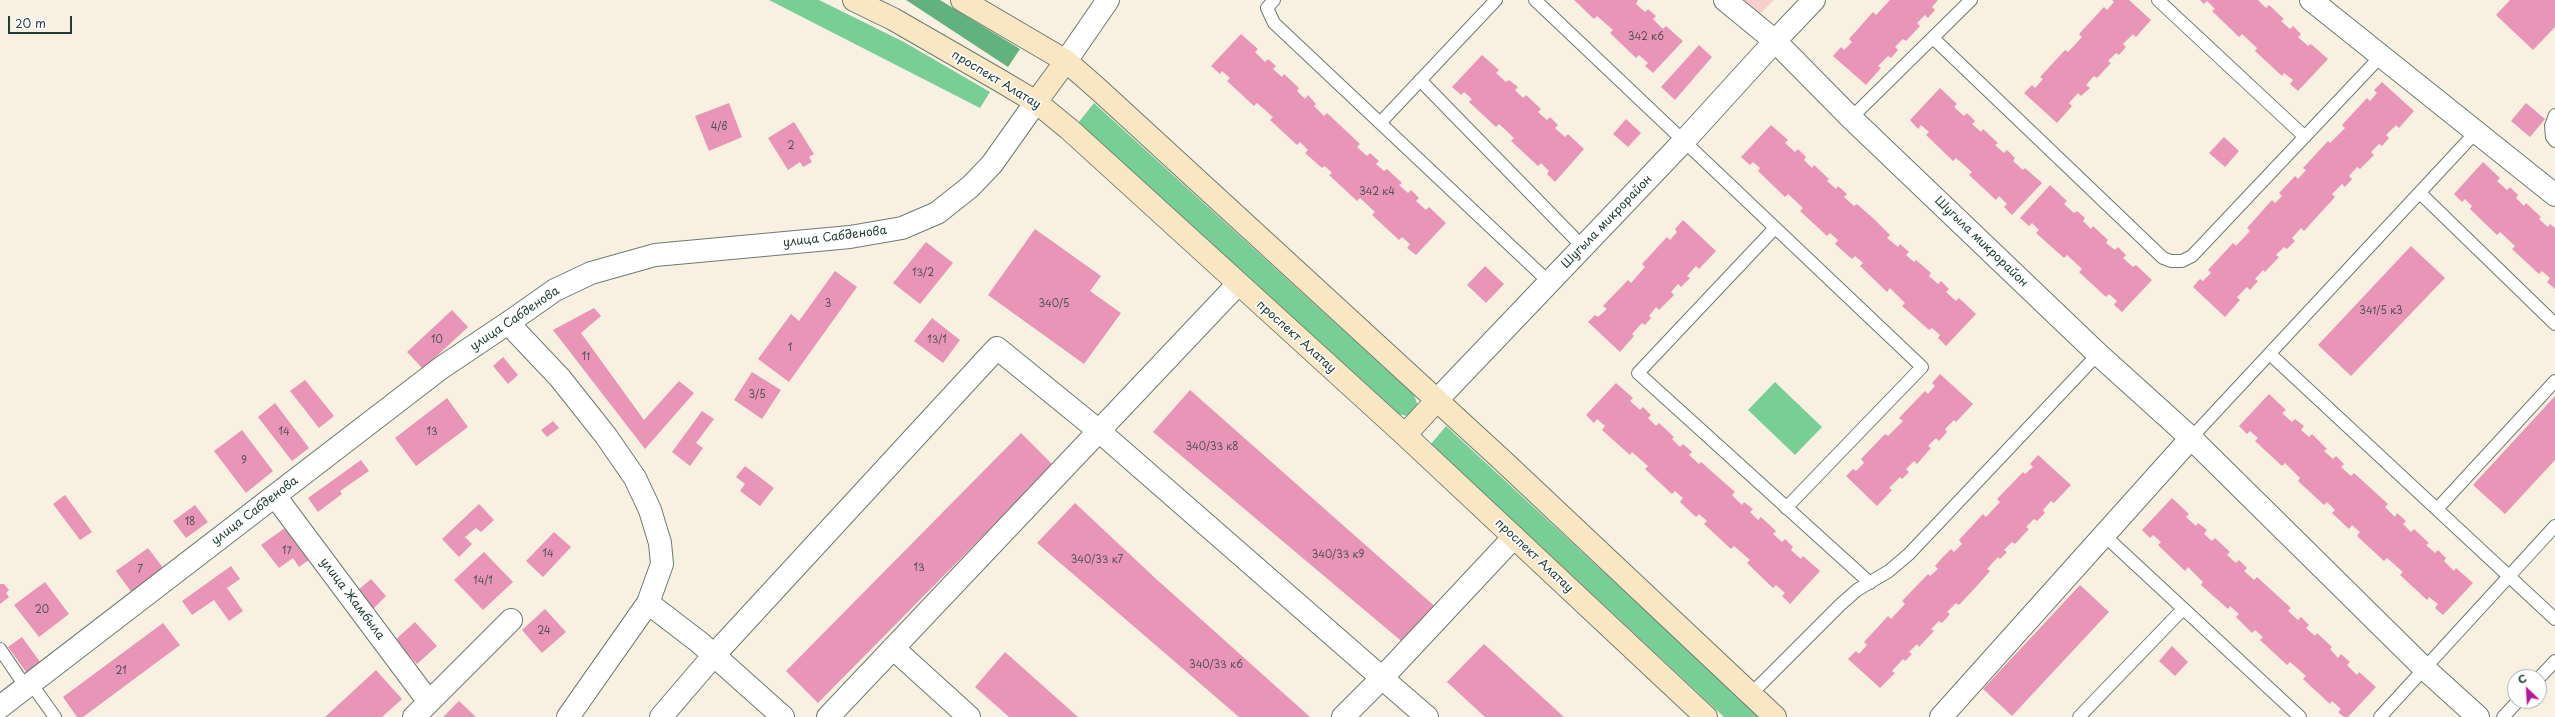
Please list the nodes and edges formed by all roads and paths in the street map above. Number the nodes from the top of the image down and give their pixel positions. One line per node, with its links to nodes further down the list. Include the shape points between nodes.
1 (854, 0): 17 (main road, проспект Алатау, via 893,19)
2 (962, 0): 15 (main road)
3 (1108, 0): 15 (street, улица Сабденова)
4 (1274, 0): 20 (lane, via 1267,8 1274,23)
5 (1496, 0): 16 (lane)
6 (1535, 0): 23 (lane)
7 (1725, 0): 13 (street, Шугыла микрорайон)
8 (1814, 0): 13 (street)
9 (1971, 0): 12 (lane)
10 (2158, 0): 22 (lane)
11 (2311, 0): 14 (street)
12 (1933, 38): 19 (lane); 22 (lane, via 2163,258 2171,261 2182,261 2192,256)
13 (1775, 41): 19 (street, Шугыла микрорайон); 23 (street, Шугыла микрорайон)
14 (2381, 56): 21 (street); 22 (lane)
15 (1066, 61): 17 (main road, улица Сабденова); 36 (main road)
16 (1420, 80): 20 (lane); 28 (lane)
17 (1036, 102): 30 (main road, проспект Алатау); 31 (street, улица Сабденова, via 992,164 970,187 937,213 902,228 850,237 655,255 590,273 555,290)
18 (2555, 115): 24 (lane, via 2551,126 2552,138)
19 (1851, 118): 33 (street, Шугыла микрорайон)
20 (1380, 123): 29 (lane)
21 (2476, 132): 25 (lane); 26 (street)
22 (2305, 137)
23 (1684, 141): 27 (lane); 28 (street, Шугыла микрорайон)
24 (2555, 141)
25 (2420, 193): 32 (lane); 34 (lane)
26 (2555, 195)
27 (1774, 229): 41 (lane, via 1922,367); 41 (lane, via 1638,373)
28 (1583, 246): 29 (street, Шугыла микрорайон)
29 (1549, 282): 36 (street, Шугыла микрорайон)
30 (1238, 284): 37 (street); 38 (main road, проспект Алатау)
31 (508, 323): 40 (street, улица Сабденова, via 441,368); 48 (street, via 560,378 635,478 650,510 660,543 662,564)
32 (2555, 324)
33 (2098, 354): 39 (street, Шугыла микрорайон); 47 (lane, via 1909,554)
34 (2271, 355): 39 (lane); 42 (lane)
35 (2555, 381): 42 (lane)
36 (1437, 400): 38 (main road); 60 (main road)
37 (1099, 431): 52 (street); 54 (street, via 997,348); 58 (street)
38 (1405, 435): 45 (main road, проспект Алатау)
39 (2191, 438): 44 (street); 56 (street, Шугыла микрорайон)
40 (275, 496): 59 (street, улица Сабденова); 61 (street, улица Жамбыла)
41 (1786, 508): 47 (lane)
42 (2437, 509): 46 (lane)
43 (2555, 526): 46 (lane)
44 (2105, 536): 49 (lane); 75 (street)
45 (1514, 537): 58 (street); 73 (main road, проспект Алатау)
46 (2509, 576): 50 (lane); 56 (lane)
47 (1870, 583): 60 (lane, via 1857,590 1840,605)
48 (648, 603): 54 (street); 66 (street)
49 (2183, 609): 76 (lane); 77 (lane)
50 (2555, 619)
51 (511, 620): 61 (street)
52 (893, 648): 69 (street); 70 (street)
53 (0, 649): 59 (lane)
54 (714, 655): 67 (street); 68 (street)
55 (2555, 661): 57 (lane)
56 (2425, 669): 78 (lane); 79 (street, Шугыла микрорайон)
57 (2547, 670)
58 (1382, 678): 71 (street); 72 (street)
59 (28, 684): 62 (street, улица Сабденова); 64 (lane)
60 (1751, 694): 74 (main road)
61 (429, 702): 65 (street)
62 (0, 706)
63 (2510, 709): 80 (lane)
64 (55, 717)
65 (414, 717)
66 (568, 717)
67 (661, 717)
68 (783, 717)
69 (828, 717)
70 (969, 717)
71 (1343, 717)
72 (1427, 717)
73 (1706, 717)
74 (1775, 717)
75 (1941, 717)
76 (2079, 717)
77 (2300, 717)
78 (2380, 717)
79 (2478, 717)
80 (2503, 717)

